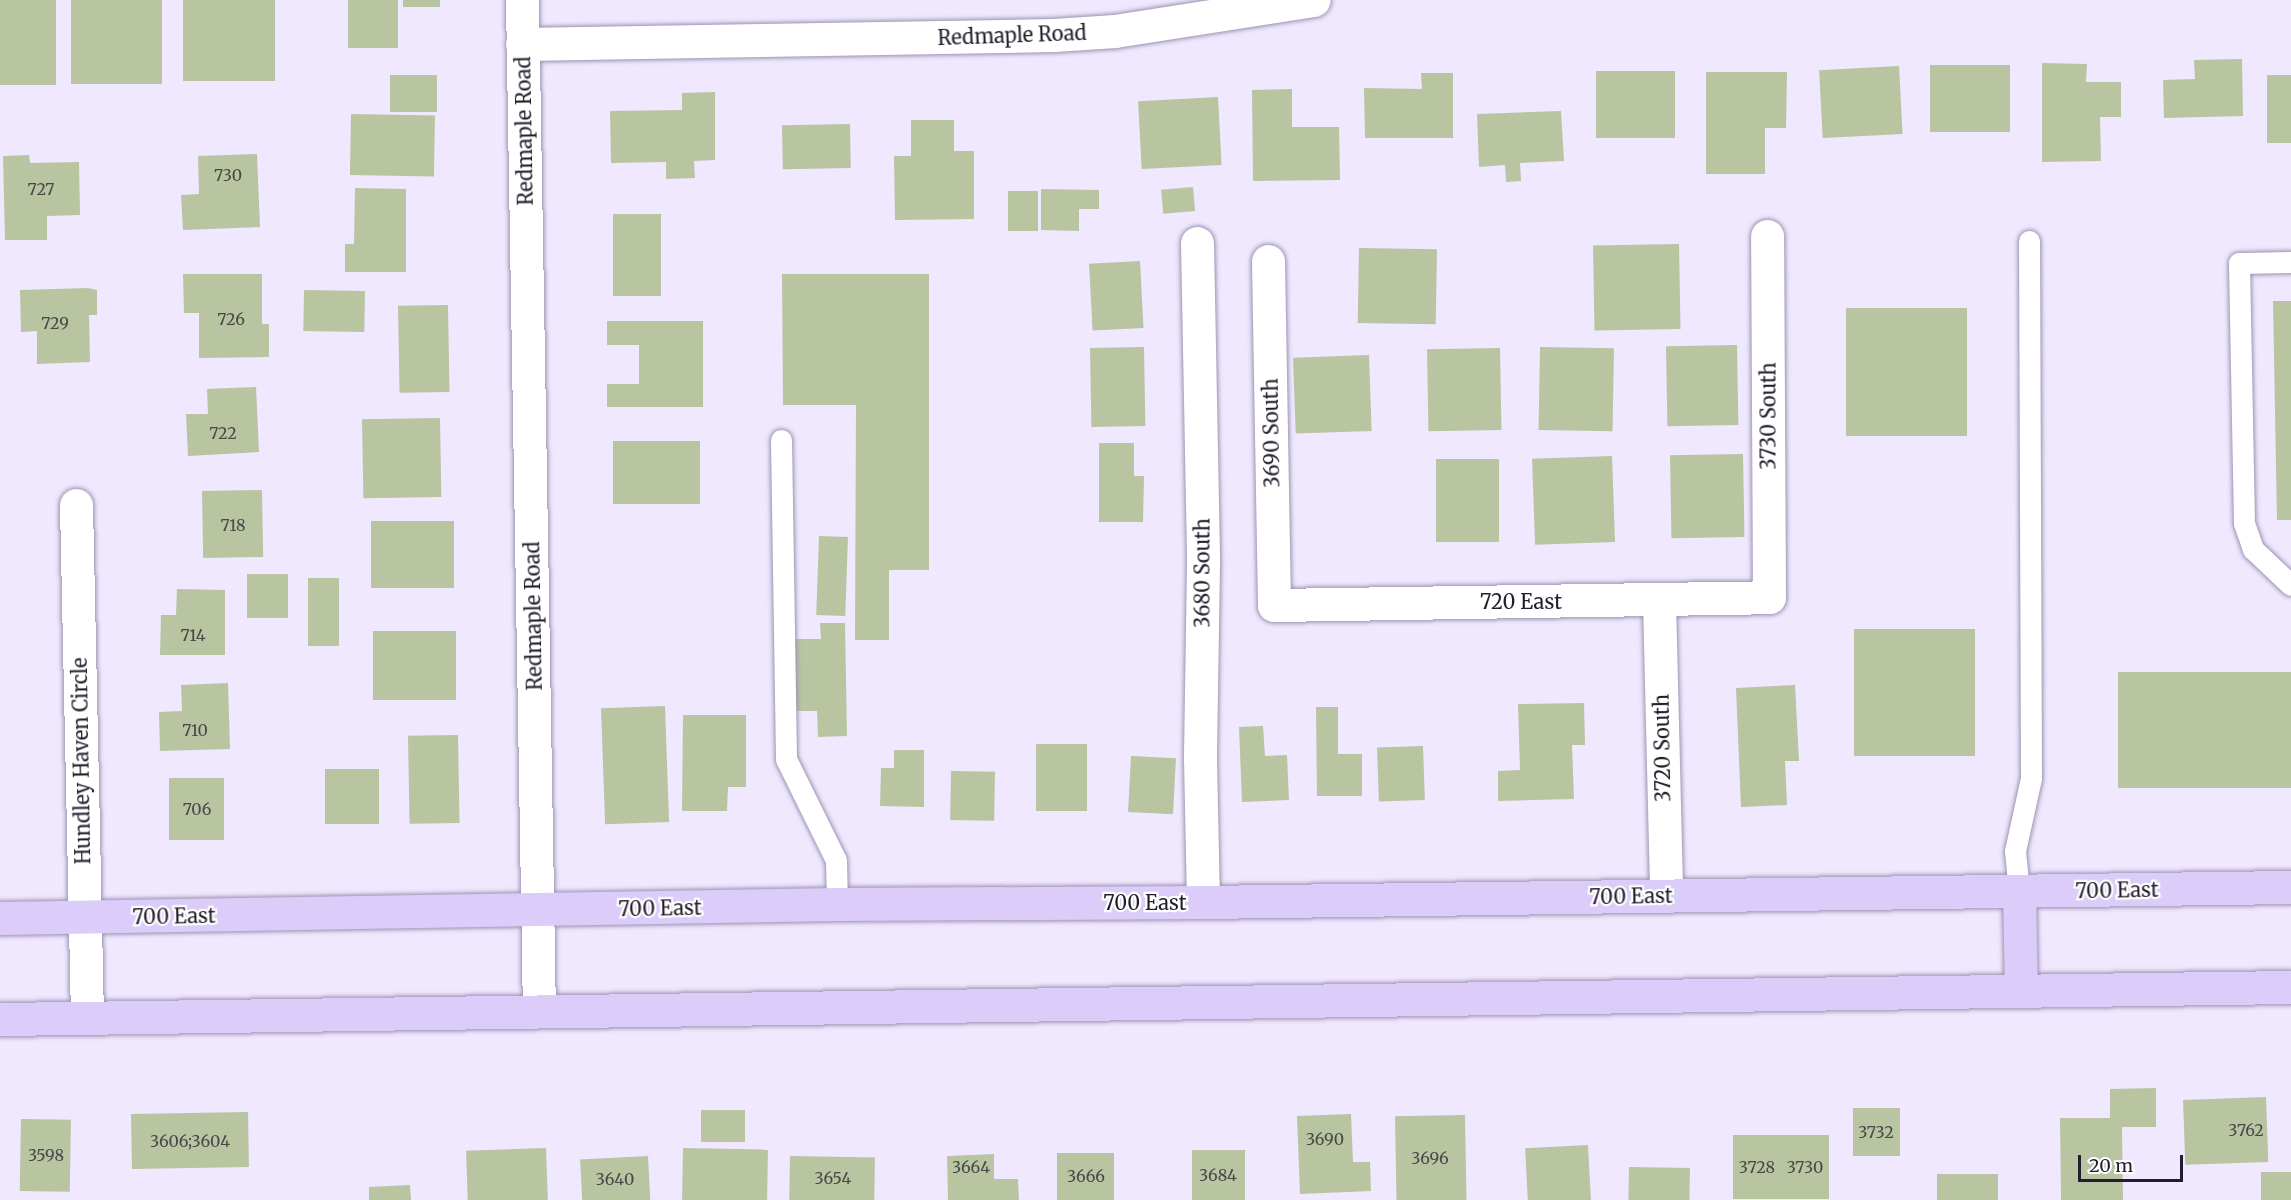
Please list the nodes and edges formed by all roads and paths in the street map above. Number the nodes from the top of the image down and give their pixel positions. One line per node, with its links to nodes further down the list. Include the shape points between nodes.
1 (522, 0): 3 (street)
2 (1314, 0): 3 (street, Redmaple Road, via 1115,31 1054,35)
3 (522, 44): 20 (street, Redmaple Road)
4 (1767, 236): 12 (street, 3730 South)
5 (2029, 241): 16 (lane, via 2031,778 2015,851)
6 (1197, 243): 18 (street, 3680 South, via 1203,564)
7 (1268, 261): 14 (street, 3690 South)
8 (2291, 262): 11 (lane, via 2239,263 2244,523 2253,549)
9 (781, 440): 19 (lane, via 786,759 836,860)
10 (76, 505): 21 (street, Hundley Haven Circle)
11 (2291, 585)
12 (1769, 597): 13 (street, 720 East)
13 (1659, 601): 14 (street, 720 East); 17 (street, 3720 South)
14 (1274, 605)
15 (2291, 887): 16 (main road, 700 East)
16 (2019, 891): 17 (main road, 700 East); 24 (main road)
17 (1666, 896): 18 (main road, 700 East)
18 (1203, 902): 19 (main road, 700 East)
19 (837, 904): 20 (main road, 700 East)
20 (538, 911): 21 (main road, 700 East); 25 (street, Redmaple Road)
21 (84, 917): 22 (main road, 700 East); 26 (street, Hundley Haven Circle)
22 (0, 918)
23 (2291, 987): 24 (main road)
24 (2021, 991): 25 (main road)
25 (539, 1011): 26 (main road)
26 (87, 1018): 27 (main road)
27 (0, 1019)

